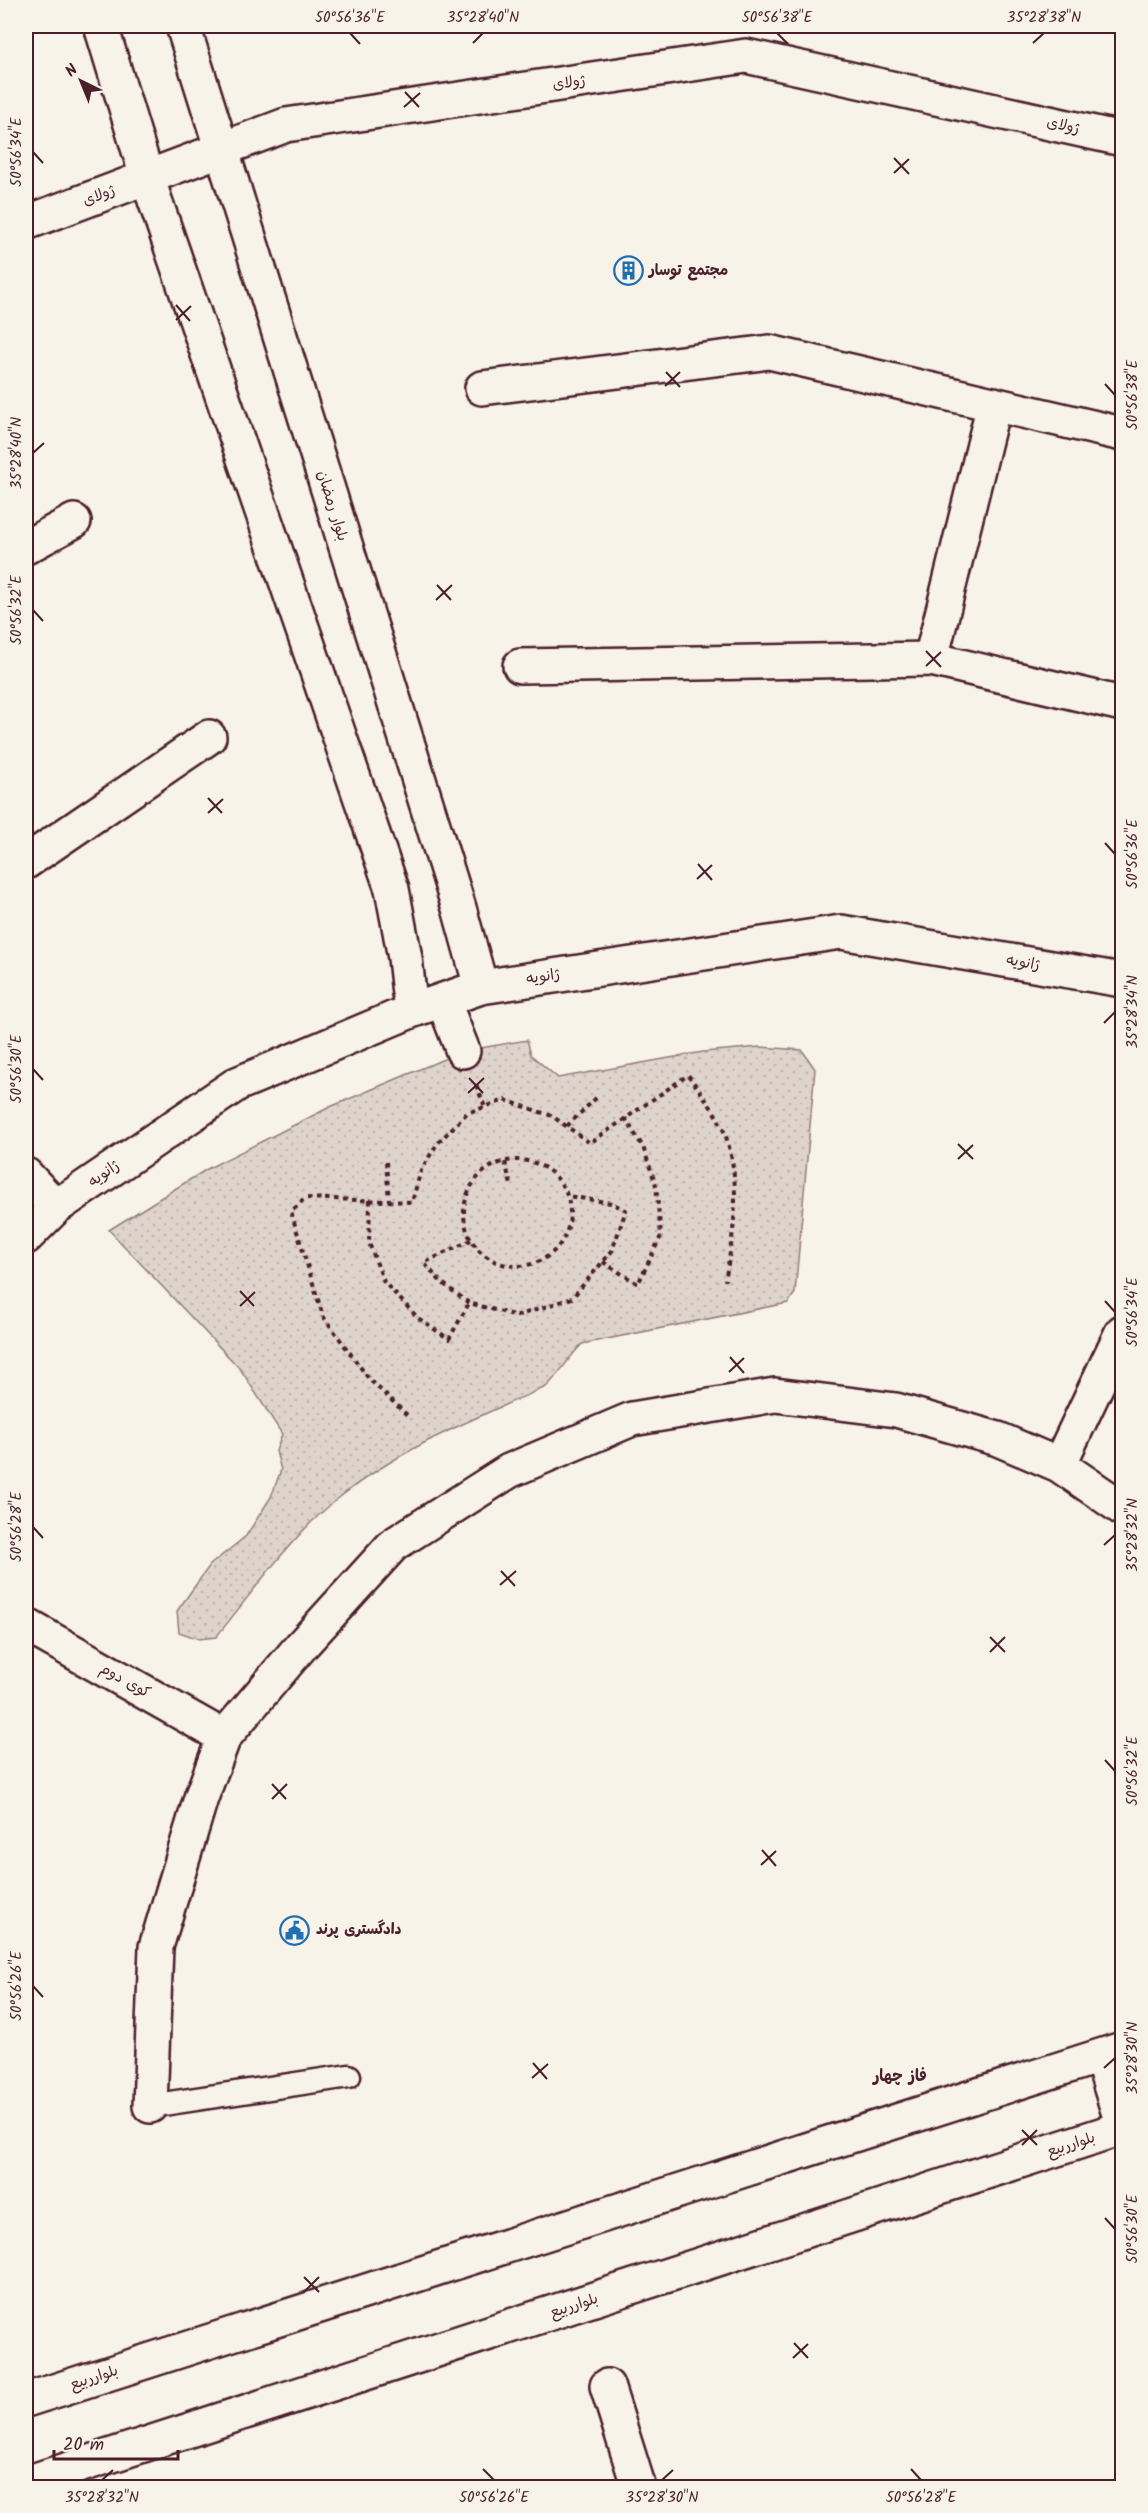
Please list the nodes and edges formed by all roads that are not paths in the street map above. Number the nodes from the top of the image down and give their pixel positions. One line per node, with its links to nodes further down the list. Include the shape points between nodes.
1 (101, 26): 5 (street)
2 (183, 26): 4 (street, بلوار رمضان)
3 (1122, 139): 4 (street, ژولای, via 746,56 286,125)
4 (221, 150): 5 (street, ژولای); 18 (street, بلوار رمضان)
5 (147, 177): 6 (street, ژولای); 20 (street, via 392,889)
6 (26, 224)
7 (482, 388): 8 (street, via 769,352)
8 (994, 404): 9 (street); 12 (street)
9 (1122, 434)
10 (74, 521): 11 (street)
11 (26, 547)
12 (931, 659): 13 (street); 14 (street)
13 (520, 666)
14 (1122, 704)
15 (209, 737): 16 (street)
16 (26, 862)
17 (1122, 980): 18 (street, ژانویه, via 841,932)
18 (481, 987): 19 (street, ژانویه)
19 (443, 1000): 20 (street, ژانویه); 21 (street)
20 (411, 1011): 23 (street, ژانویه, via 237,1084)
21 (463, 1051)
22 (26, 1175): 23 (street)
23 (56, 1208): 24 (street, ژانویه)
24 (26, 1237)
25 (1122, 1332): 26 (street)
26 (1059, 1465): 27 (street); 29 (street, via 998,1439 896,1410 775,1395 632,1419 509,1471 393,1545)
27 (1122, 1508)
28 (26, 1624): 29 (street, کوی دوم)
29 (224, 1737): 32 (street, via 201,1798 156,1947)
30 (1112, 2052): 33 (street); 35 (street, بلوارربیع)
31 (349, 2076): 32 (lane)
32 (150, 2106)
33 (1122, 2126): 36 (street, بلوارربیع)
34 (607, 2386): 37 (street)
35 (26, 2400)
36 (26, 2483)
37 (639, 2487)

